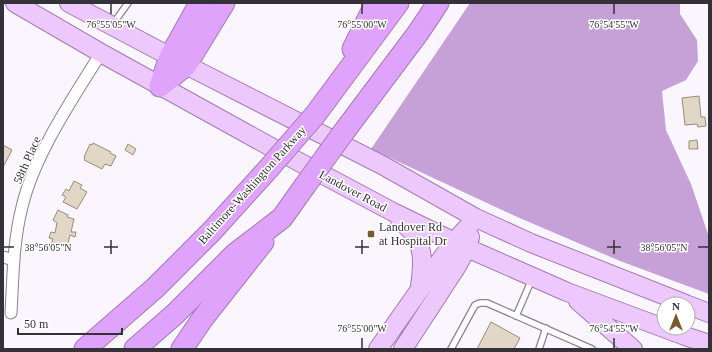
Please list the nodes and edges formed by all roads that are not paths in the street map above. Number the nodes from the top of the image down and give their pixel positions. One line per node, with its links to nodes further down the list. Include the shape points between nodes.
1 (15, 3): 10 (main road, Landover Road)
2 (71, 3): 9 (main road)
3 (200, 3): 11 (highway)
4 (224, 3): 11 (highway)
5 (376, 3): 13 (highway)
6 (398, 3): 13 (highway, Baltimore-Washington Parkway)
7 (438, 3): 15 (highway, bridge)
8 (125, 4): 9 (lane)
9 (112, 26): 11 (main road)
10 (101, 53): 12 (main road, Landover Road); 18 (street, 58th Place, via 44,149 28,186)
11 (178, 61): 12 (highway); 16 (main road, via 382,165)
12 (160, 86): 14 (main road, Landover Road)
13 (320, 107): 29 (highway, Baltimore-Washington Parkway, bridge, via 212,231 155,288)
14 (393, 212): 17 (main road, Landover Road); 20 (main road, via 415,235 419,245 422,258)
15 (282, 218): 30 (highway, via 235,254 175,314); 31 (highway, via 203,318)
16 (476, 218): 17 (main road); 22 (main road, via 531,243)
17 (460, 245): 19 (main road, Landover Road); 20 (main road); 33 (main road, via 457,266)
18 (8, 258): 24 (street, 58th Place)
19 (533, 277): 21 (main road, Landover Road); 26 (lane)
20 (419, 289): 32 (main road)
21 (567, 292): 28 (main road, Landover Road); 37 (main road)
22 (667, 296)
23 (696, 308): 25 (main road)
24 (11, 313)
25 (709, 313)
26 (516, 316): 27 (lane); 34 (lane, via 487,303 475,305)
27 (546, 328): 35 (lane); 36 (lane)
28 (709, 344)
29 (85, 349)
30 (135, 349)
31 (182, 349)
32 (378, 349)
33 (403, 349)
34 (451, 349)
35 (539, 349)
36 (592, 349)
37 (633, 349)

